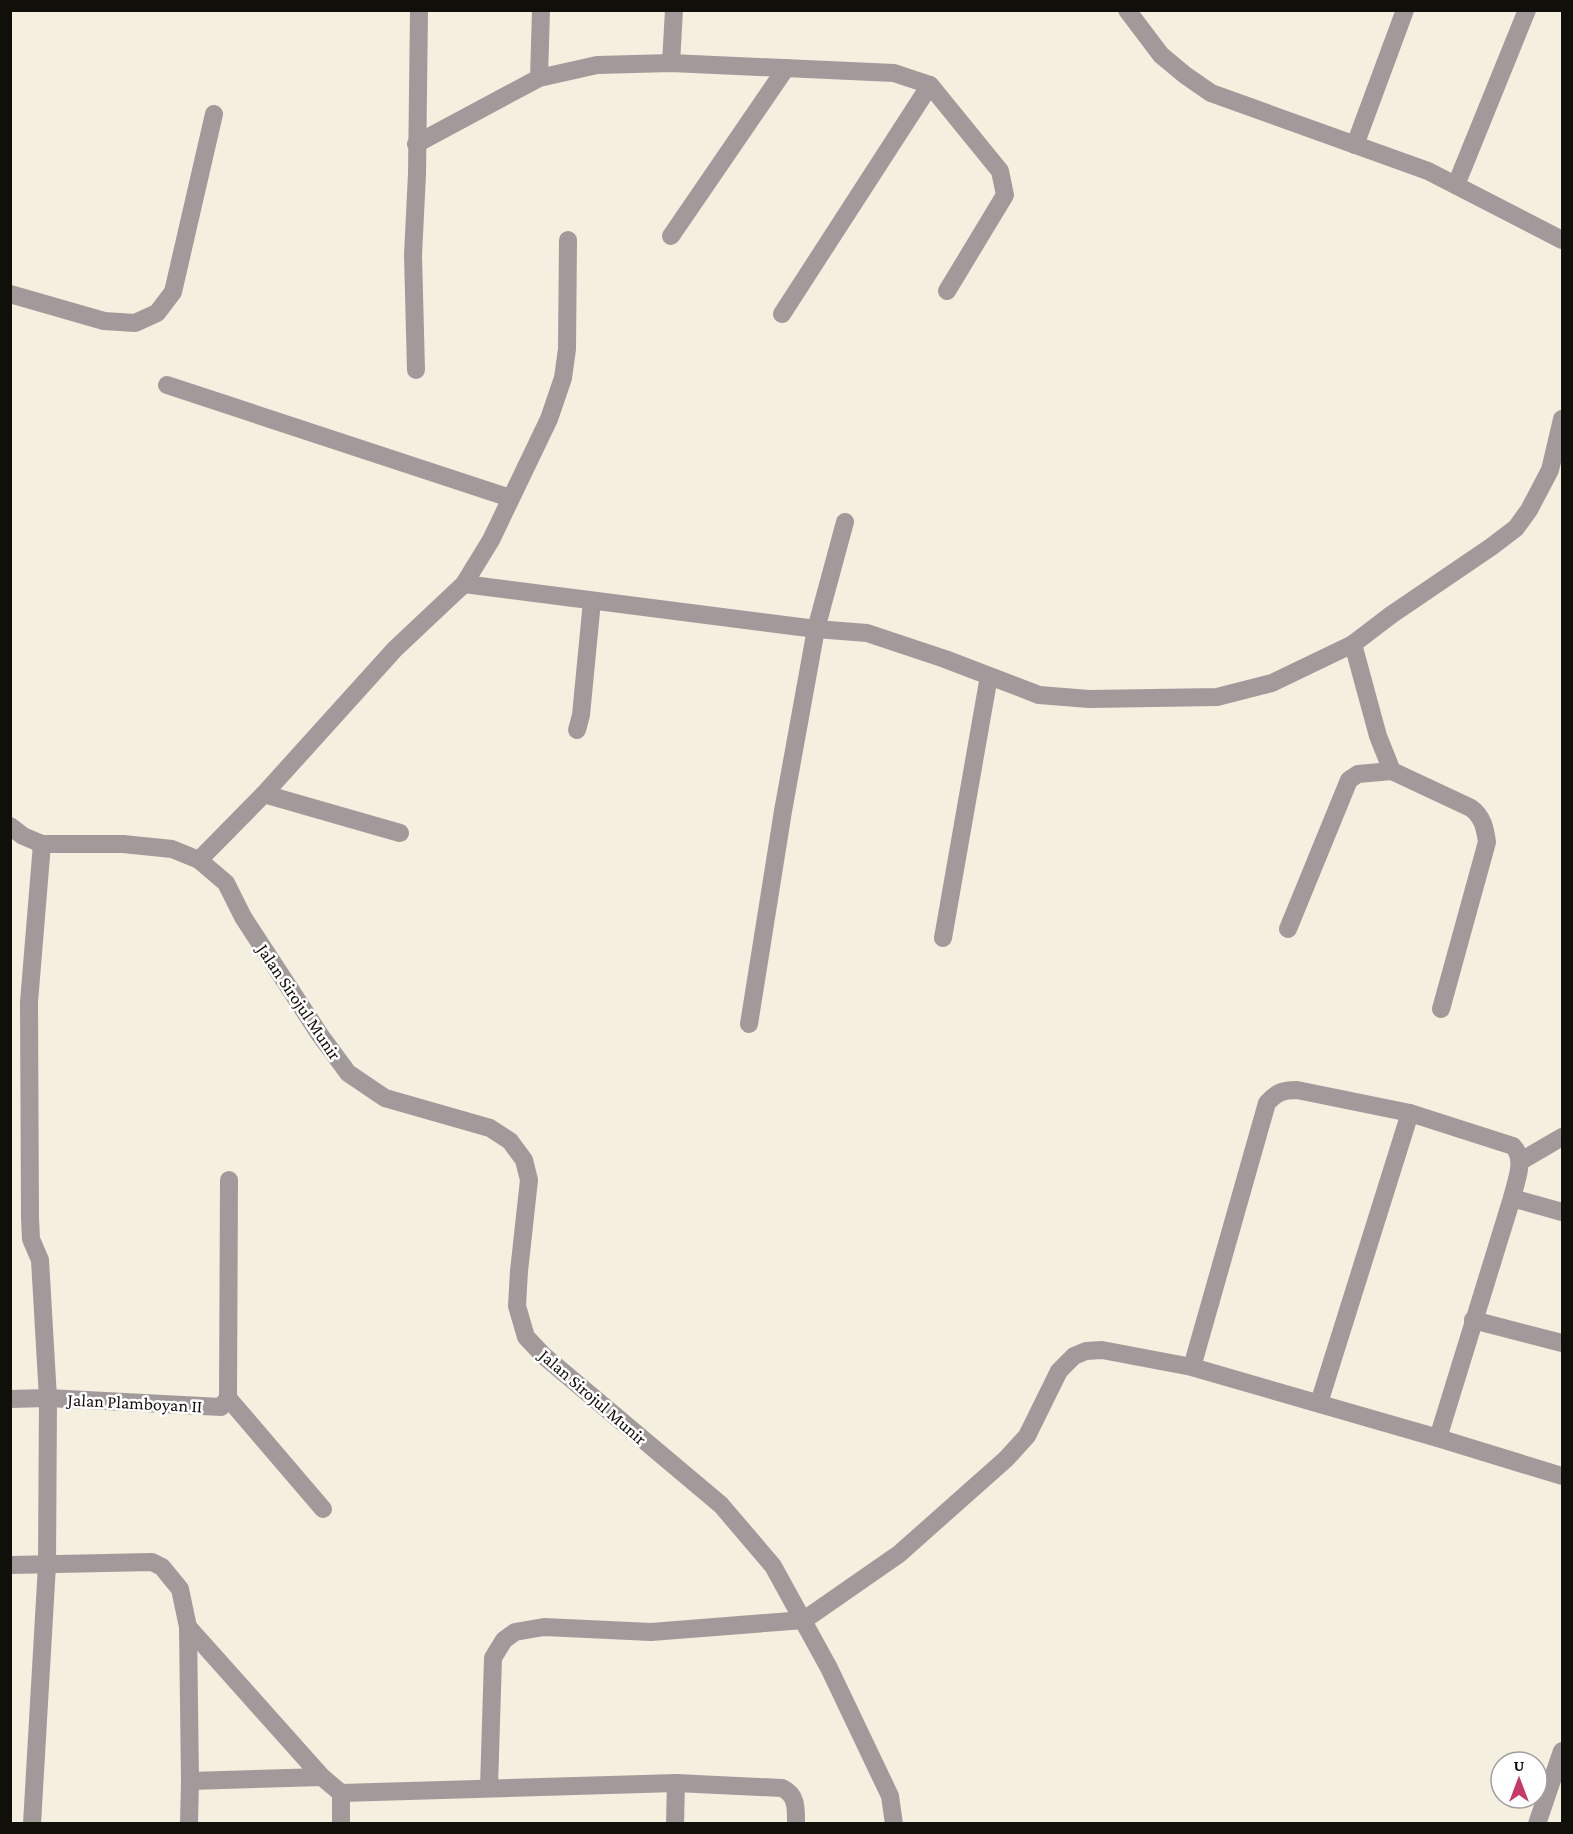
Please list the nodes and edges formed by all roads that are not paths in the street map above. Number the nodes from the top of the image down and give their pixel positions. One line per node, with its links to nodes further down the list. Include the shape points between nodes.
1 (419, 10): 12 (street)
2 (541, 10): 9 (street)
3 (674, 10): 7 (street)
4 (1126, 10): 13 (street, via 1161,55 1211,93)
5 (1405, 10): 13 (street)
6 (1527, 10): 14 (street)
7 (671, 63): 8 (street); 9 (street, via 597,65)
8 (786, 68): 10 (street, via 894,73); 15 (street)
9 (539, 78): 12 (street)
10 (930, 85): 18 (street, via 1000,171 1005,195); 20 (street)
11 (214, 114): 19 (street, via 173,292 157,313 135,323 104,321)
12 (416, 144): 21 (street)
13 (1355, 145): 14 (street, via 1428,171)
14 (1456, 186): 17 (street)
15 (671, 236)
16 (567, 240): 24 (street, via 567,349 563,378 549,419)
17 (1563, 240)
18 (947, 291)
19 (10, 294)
20 (782, 314)
21 (416, 370)
22 (167, 386): 24 (street)
23 (1563, 418): 29 (street, via 1550,470 1516,528)
24 (510, 498): 26 (street, via 491,540)
25 (845, 522): 28 (street)
26 (464, 584): 27 (street); 33 (street, via 395,649)
27 (592, 601): 28 (street); 31 (street)
28 (816, 629): 30 (street, via 867,633); 41 (street)
29 (1353, 644): 30 (street, via 1272,683 1217,697 1089,699 1039,695); 32 (street, via 1378,736)
30 (989, 676): 39 (street)
31 (577, 730)
32 (1392, 771): 38 (street, via 1358,774 1349,780); 40 (street, via 1471,808 1479,814 1485,828 1487,842)
33 (264, 795): 35 (street); 37 (street)
34 (10, 826): 36 (street, Jalan Sirojul Munir)
35 (400, 833)
36 (42, 844): 37 (street, Jalan Sirojul Munir, via 123,844 172,849); 51 (street, via 29,1002 30,1218 40,1260)
37 (199, 860): 60 (street, Jalan Sirojul Munir, via 226,884 243,917 348,1073 385,1098 490,1128 510,1141 524,1160 529,1180 517,1306 526,1337 720,1506 773,1566)
38 (1288, 929)
39 (943, 938)
40 (1441, 1009)
41 (749, 1024)
42 (1410, 1113): 44 (street, via 1513,1146); 50 (street, via 1297,1090 1277,1092 1267,1103); 54 (street)
43 (1563, 1137): 44 (street)
44 (1521, 1161): 46 (street)
45 (229, 1180): 53 (street)
46 (1512, 1198): 47 (street); 48 (street)
47 (1563, 1212)
48 (1473, 1320): 49 (street); 55 (street)
49 (1563, 1343)
50 (1192, 1367): 54 (street); 60 (street, via 1102,1350 1074,1356 1059,1371 1018,1447 899,1554)
51 (48, 1398): 52 (street, Jalan Plamboyan II); 53 (street, Jalan Plamboyan II); 59 (street)
52 (10, 1399)
53 (224, 1403): 57 (street)
54 (1319, 1403): 55 (street)
55 (1438, 1437): 56 (street)
56 (1563, 1476)
57 (323, 1509)
58 (10, 1564): 59 (street)
59 (47, 1565): 61 (street, via 157,1564 180,1589); 69 (street)
60 (804, 1620): 66 (street, via 651,1632 544,1627 515,1632 504,1640 493,1658); 74 (street, Jalan Sirojul Munir, via 890,1796)
61 (188, 1627): 63 (street); 64 (street)
62 (1563, 1751): 68 (street)
63 (322, 1777): 64 (street); 67 (street)
64 (190, 1781): 70 (street)
65 (676, 1782): 66 (street); 72 (street); 73 (street, via 782,1788 796,1803)
66 (489, 1787): 67 (street)
67 (341, 1793): 71 (street)
68 (1543, 1822)
69 (32, 1824)
70 (189, 1824)
71 (341, 1824)
72 (675, 1824)
73 (796, 1824)
74 (894, 1824)

